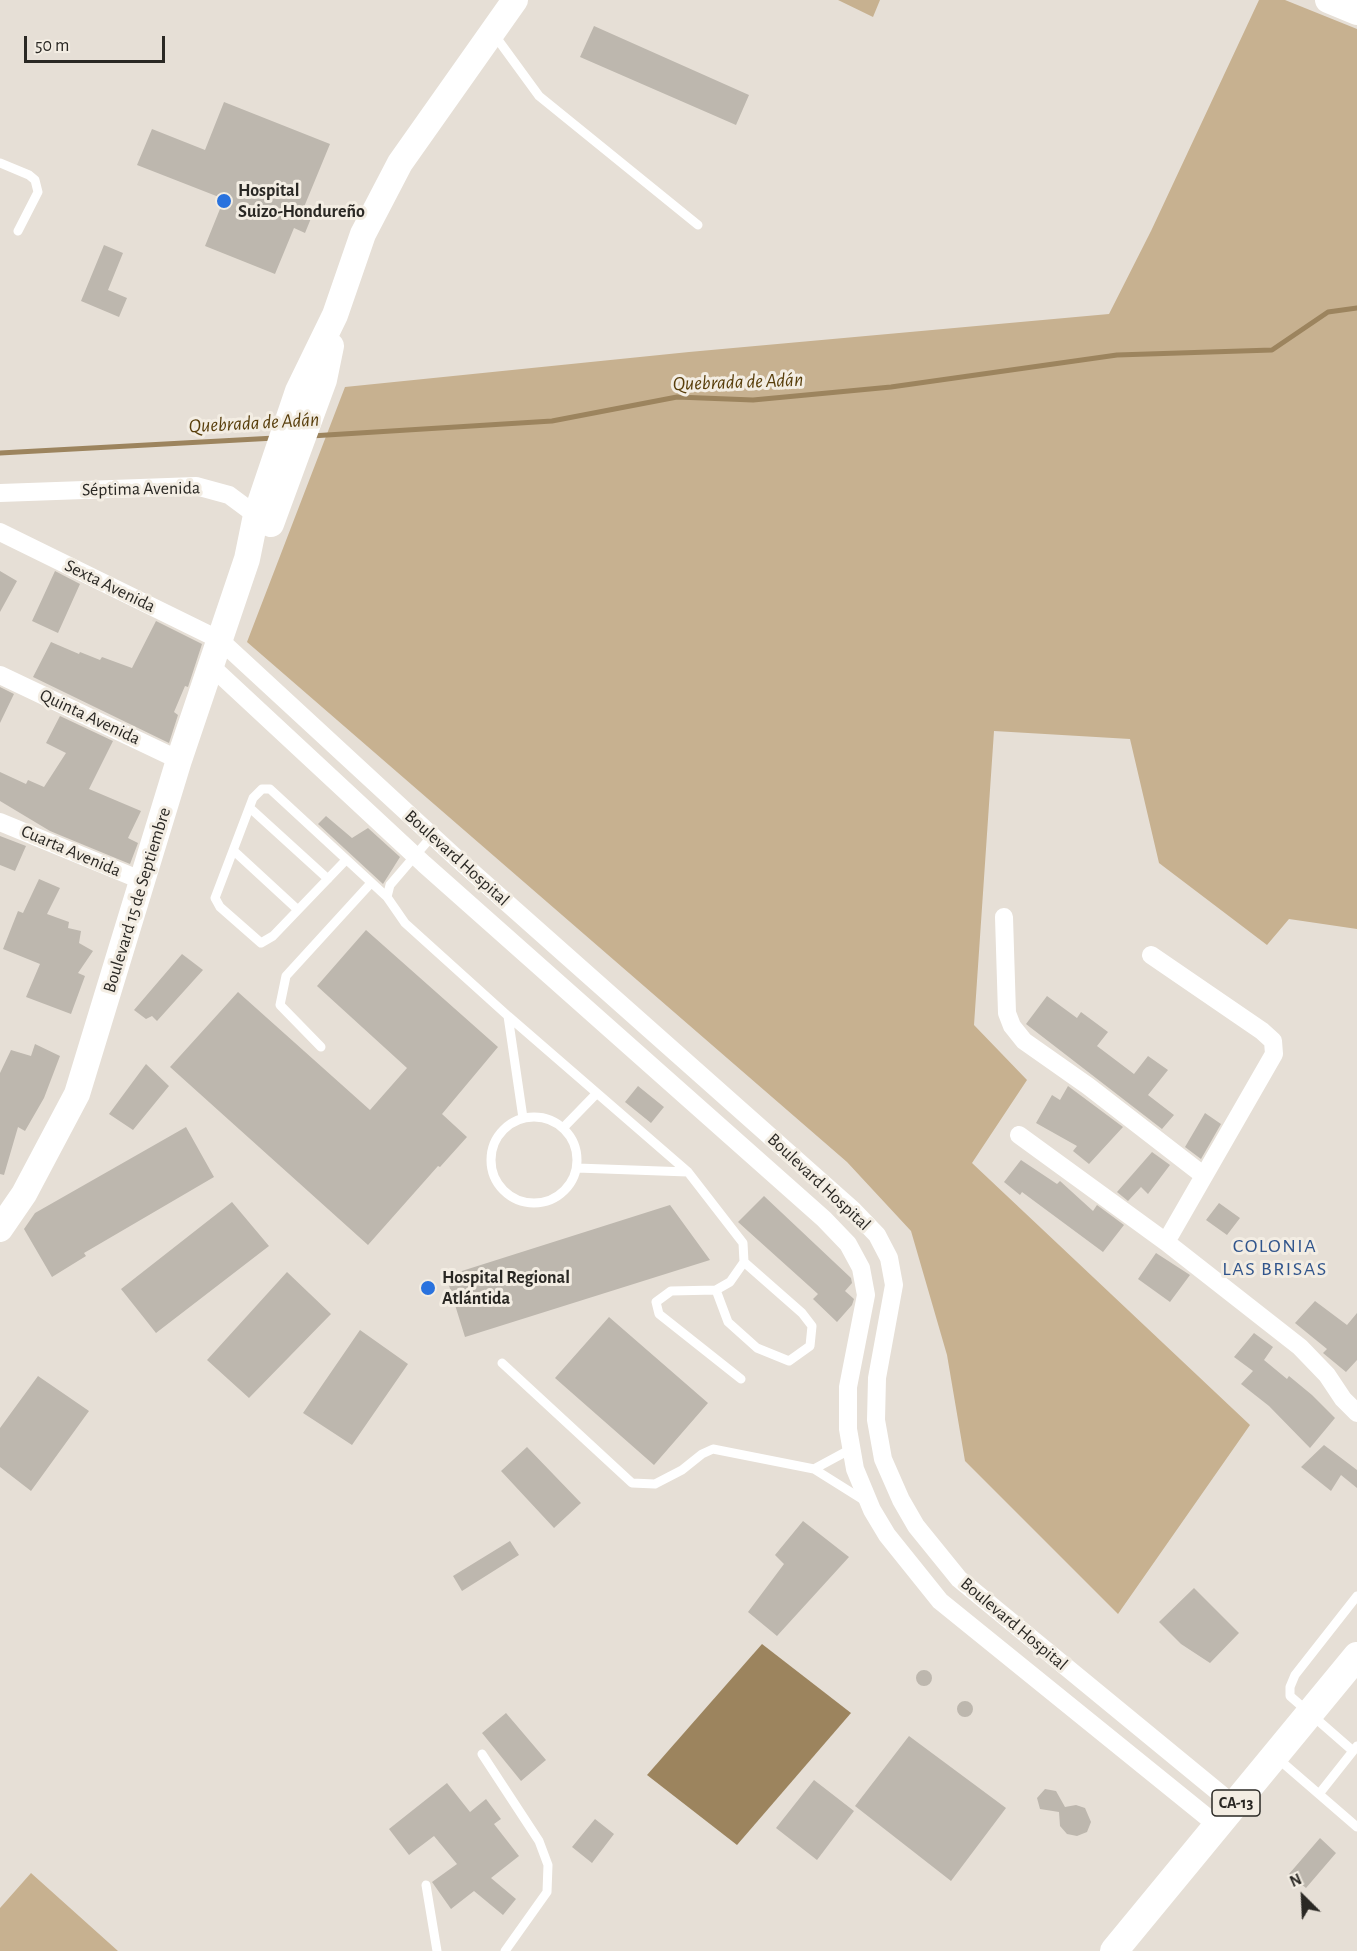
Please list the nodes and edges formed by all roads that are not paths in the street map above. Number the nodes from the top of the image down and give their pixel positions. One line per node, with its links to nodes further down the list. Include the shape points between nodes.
1 (515, 0): 4 (street, Boulevard 15 de Septiembre)
2 (1328, 0): 3 (street)
3 (1357, 12)
4 (492, 32): 6 (lane, via 539,96); 8 (street, Boulevard 15 de Septiembre, via 400,163 363,234)
5 (0, 163): 7 (lane, via 35,180 38,192)
6 (698, 225)
7 (18, 231)
8 (335, 315): 10 (street, Boulevard 15 de Septiembre, via 298,391 273,468); 10 (street, Boulevard 15 de Septiembre, via 324,380)
9 (0, 493): 10 (street, Séptima Avenida, via 196,486 229,495)
10 (263, 520): 12 (street, Boulevard 15 de Septiembre)
11 (0, 532): 12 (street, Sexta Avenida)
12 (220, 640): 13 (street, Boulevard 15 de Septiembre); 18 (street, Boulevard Hospital)
13 (211, 666): 15 (street, Boulevard 15 de Septiembre); 20 (street, Boulevard Hospital)
14 (0, 675): 15 (street, Quinta Avenida)
15 (179, 760): 23 (street, Boulevard 15 de Septiembre)
16 (250, 808): 19 (lane); 21 (lane, via 262,789 270,789); 22 (lane)
17 (0, 822): 23 (street, Cuarta Avenida)
18 (432, 836): 20 (lane); 55 (street, Boulevard Hospital, via 877,1235 889,1258 894,1285 877,1377 876,1420 883,1459 915,1526 958,1580)
19 (234, 851): 26 (lane); 26 (lane, via 214,898 220,907 261,943)
20 (415, 855): 25 (lane, via 390,885); 45 (street, Boulevard Hospital, via 848,1244 861,1268 866,1295 848,1387)
21 (345, 861): 22 (lane); 24 (lane)
22 (328, 879): 26 (lane)
23 (143, 881): 38 (street, Boulevard 15 de Septiembre, via 77,1094 24,1194)
24 (371, 883): 25 (lane); 30 (lane, via 286,976 280,1005)
25 (387, 897): 29 (lane, via 405,924)
26 (298, 910)
27 (1004, 916): 37 (street, via 1007,1014 1012,1026 1024,1041)
28 (1151, 955): 37 (street, via 1273,1041 1274,1054 1267,1070)
29 (508, 1016): 31 (lane); 32 (lane)
30 (321, 1047)
31 (597, 1093): 33 (lane); 36 (lane)
32 (523, 1118): 33 (lane, via 544,1118); 35 (lane, via 503,1130 491,1150 492,1173 504,1193 525,1203 548,1202 567,1189)
33 (563, 1128): 35 (lane, via 577,1152)
34 (1019, 1136): 39 (street)
35 (577, 1168): 36 (lane)
36 (688, 1172): 40 (lane, via 743,1243)
37 (1203, 1175): 39 (street)
38 (0, 1229)
39 (1166, 1242): 44 (street, via 1300,1347)
40 (744, 1262): 41 (lane, via 730,1282); 41 (lane, via 802,1313 812,1326 810,1346 789,1361 757,1348 728,1322)
41 (716, 1290): 43 (lane, via 671,1291 656,1302 659,1314)
42 (502, 1363): 46 (lane, via 632,1482 655,1484 713,1449)
43 (741, 1379)
44 (1357, 1413)
45 (851, 1449): 46 (lane); 47 (street, Boulevard Hospital)
46 (814, 1469): 47 (lane)
47 (870, 1504): 55 (street, Boulevard Hospital, via 887,1535 940,1601)
48 (1357, 1596): 50 (lane, via 1295,1675 1290,1687 1290,1696)
49 (1357, 1656): 50 (main road, CA-13)
50 (1308, 1714): 51 (lane); 53 (main road, CA-13)
51 (1355, 1748): 54 (lane)
52 (482, 1754): 59 (lane, via 539,1841 548,1865 547,1892)
53 (1275, 1755): 54 (lane); 55 (main road, CA-13)
54 (1319, 1794): 56 (lane)
55 (1226, 1816): 60 (main road, CA-13)
56 (1357, 1827)
57 (426, 1885): 58 (lane)
58 (437, 1951)
59 (505, 1951)
60 (1114, 1951)

